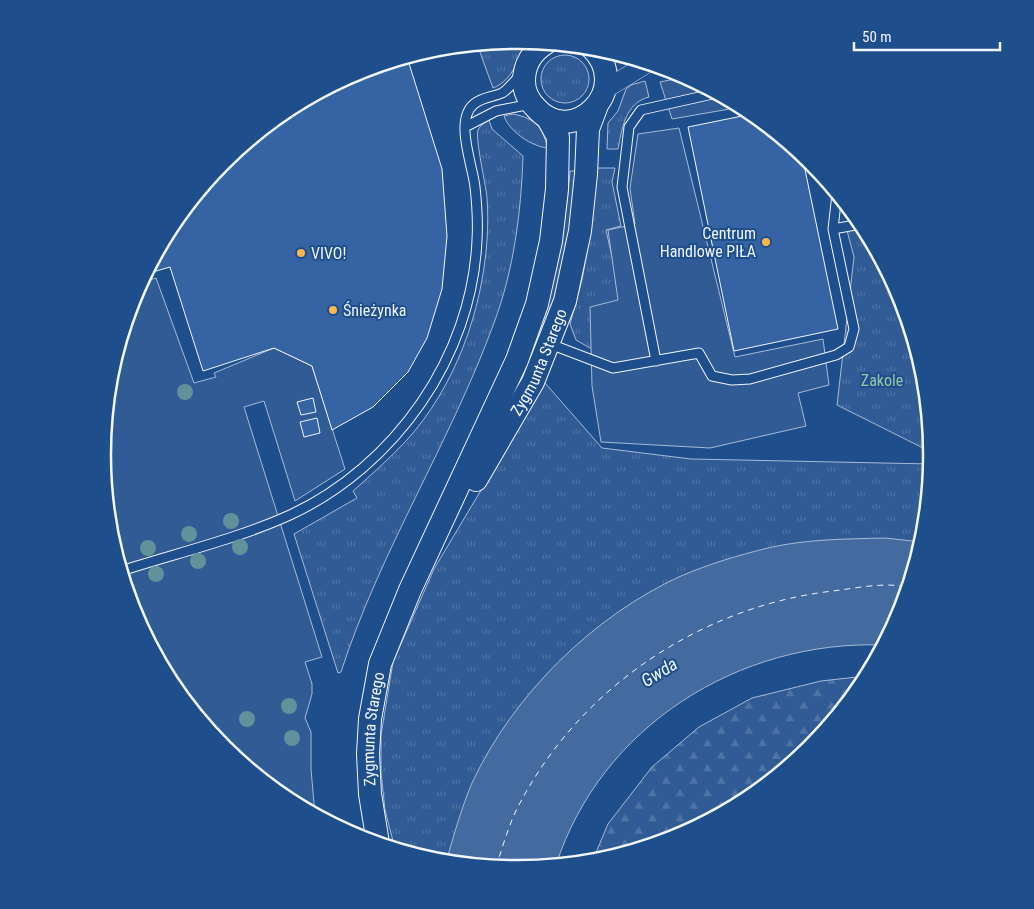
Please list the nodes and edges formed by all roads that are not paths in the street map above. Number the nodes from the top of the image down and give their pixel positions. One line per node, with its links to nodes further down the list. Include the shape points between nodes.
1 (536, 50): 4 (street)
2 (601, 58): 6 (street, via 605,70)
3 (641, 68): 6 (street)
4 (525, 70): 7 (street, Zygmunta Starego, via 525,88); 8 (lane, via 503,92 474,104 467,114)
5 (706, 96): 13 (lane, via 641,110 629,127 622,186)
6 (601, 98): 7 (street, via 588,115 567,121); 12 (street, Zygmunta Starego, via 588,129 575,259)
7 (539, 110): 8 (lane, via 496,111); 15 (street, Zygmunta Starego, via 558,137 551,241 537,304 517,360)
8 (465, 127): 14 (lane, via 477,215 474,269 451,348 440,372 411,417 370,462 303,508 256,528)
9 (835, 203): 11 (lane)
10 (852, 226): 11 (lane)
11 (833, 229): 13 (lane, via 854,329 849,347 836,355 750,379 712,376 699,353)
12 (550, 344): 13 (lane, via 613,368); 15 (street, Zygmunta Starego, via 505,432)
13 (656, 361)
14 (128, 569)
15 (410, 590): 16 (street, Zygmunta Starego, via 380,664 370,719 368,773)
16 (377, 835)

